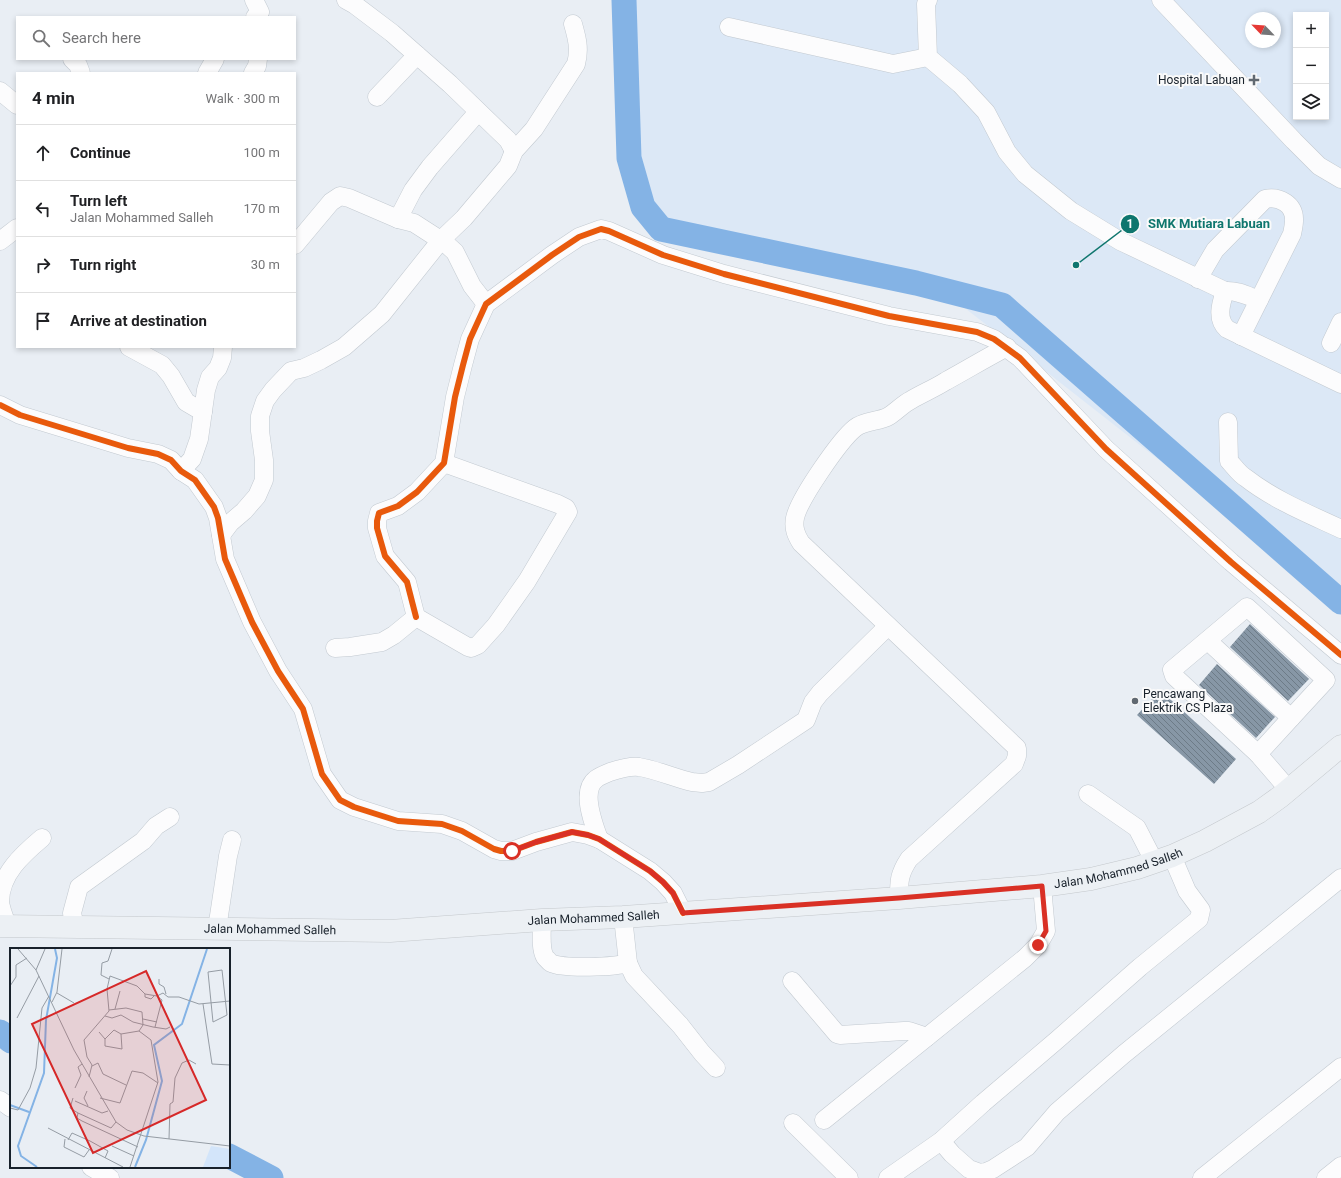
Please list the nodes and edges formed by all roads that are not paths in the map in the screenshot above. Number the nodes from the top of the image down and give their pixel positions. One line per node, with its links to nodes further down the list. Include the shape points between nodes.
1 (346, 0): 6 (street, via 392,33)
2 (928, 0): 7 (street)
3 (1161, 0): 19 (street, via 1319,166)
4 (573, 24): 18 (street, via 578,44 576,64 534,129)
5 (730, 27): 7 (street, via 893,64)
6 (417, 55): 15 (street); 17 (street)
7 (928, 57): 25 (street, via 960,84 986,112 1007,152 1025,174 1088,222)
8 (73, 60): 11 (street)
9 (214, 60): 12 (street)
10 (258, 60): 13 (street)
11 (81, 72)
12 (208, 72)
13 (254, 72)
14 (0, 91): 16 (street)
15 (377, 97)
16 (16, 104)
17 (478, 112): 18 (street, via 508,140); 20 (street, via 430,167 413,190)
18 (514, 151): 22 (street, via 508,166 464,218)
19 (1341, 179)
20 (398, 219): 22 (street, via 414,223); 24 (street, via 340,196 331,202)
21 (16, 229): 23 (street)
22 (441, 240): 28 (street, via 455,252 472,286); 42 (street, via 382,314 344,347 304,368 291,371 273,390 265,401 260,416 264,480 257,496)
23 (0, 241)
24 (296, 244)
25 (1198, 279): 26 (street); 27 (street, via 1215,250 1264,198 1279,199 1292,210 1292,234)
26 (1225, 291): 27 (street, via 1238,292); 30 (street, via 1220,314 1221,322 1227,329)
27 (1259, 300): 30 (street)
28 (486, 304): 32 (street, via 579,237 601,229 663,255 724,274 889,316 977,332); 39 (street, via 464,358)
29 (1341, 322): 31 (street)
30 (1241, 336): 35 (street)
31 (1331, 343)
32 (1007, 347): 44 (street, via 910,400 890,416 856,427 825,464 795,516 796,536 801,543); 47 (street, via 1106,449 1231,562)
33 (130, 348): 37 (street, via 162,365 172,376 186,402)
34 (223, 348): 37 (street, via 218,368 210,377)
35 (1341, 384)
36 (0, 404): 40 (street, via 20,415 128,448 158,454 171,460)
37 (203, 412): 40 (street, via 195,452)
38 (1228, 422): 41 (street, via 1229,461 1245,478 1296,508)
39 (444, 463): 43 (street, via 417,492 398,506 380,513 377,521 385,556 407,582); 43 (street, via 558,504 568,512 527,581 496,625 478,645 468,648)
40 (181, 471): 42 (street, via 195,480 214,507)
41 (1341, 529)
42 (221, 535): 55 (street, via 225,559 252,622 278,671 303,709 322,774 340,800 398,821 442,824 501,851 512,851 572,832)
43 (416, 617): 46 (street, via 382,642)
44 (888, 626): 55 (street, via 820,693 813,702 806,720 710,782 692,782 637,767 614,770 596,778 591,784 588,796 591,818); 60 (street, via 1018,748 1014,764 909,859 899,881)
45 (1208, 641): 48 (street); 48 (street, via 1247,607 1326,680); 50 (street, via 1172,670 1174,676)
46 (335, 648)
47 (1341, 656)
48 (1291, 718): 50 (street)
49 (1341, 746): 51 (main road, Jalan Mohammed Salleh)
50 (1258, 754): 51 (street)
51 (1289, 790): 57 (main road, Jalan Mohammed Salleh, via 1259,812 1205,841)
52 (1088, 794): 57 (street, via 1137,828)
53 (170, 817): 65 (street, via 156,826 143,841 79,887 72,913)
54 (42, 838): 64 (street, via 12,866 6,877 1,889 0,902)
55 (599, 839): 61 (street, via 663,882 673,893)
56 (232, 840): 66 (street)
57 (1163, 858): 59 (main road, Jalan Mohammed Salleh, via 1137,868 1091,879); 76 (street, via 1201,910 1199,919 1140,967)
58 (1341, 878): 76 (street, via 1113,1064 1057,1112 1026,1147 993,1169 980,1173 969,1169)
59 (1042, 886): 60 (main road, Jalan Mohammed Salleh); 69 (street, via 1046,931 1038,945)
60 (899, 898): 61 (main road, Jalan Mohammed Salleh)
61 (683, 913): 62 (main road, Jalan Mohammed Salleh)
62 (623, 917): 63 (main road, Jalan Mohammed Salleh); 67 (street)
63 (542, 920): 66 (main road, Jalan Mohammed Salleh, via 390,931); 67 (street, via 544,955 551,963 593,967 611,967)
64 (4, 926): 65 (main road, Jalan Mohammed Salleh)
65 (75, 927): 66 (main road, Jalan Mohammed Salleh)
66 (217, 928)
67 (628, 963): 71 (street, via 634,976)
68 (792, 981): 69 (street, via 837,1034 909,1031)
69 (927, 1037): 74 (street)
70 (1341, 1067): 82 (street)
71 (716, 1068)
72 (0, 1100): 73 (street)
73 (10, 1107)
74 (824, 1120)
75 (793, 1123): 80 (street)
76 (941, 1141): 81 (street)
77 (1341, 1166): 83 (street)
78 (93, 1168): 79 (street)
79 (110, 1178)
80 (849, 1178)
81 (888, 1178)
82 (1202, 1178)
83 (1326, 1178)

